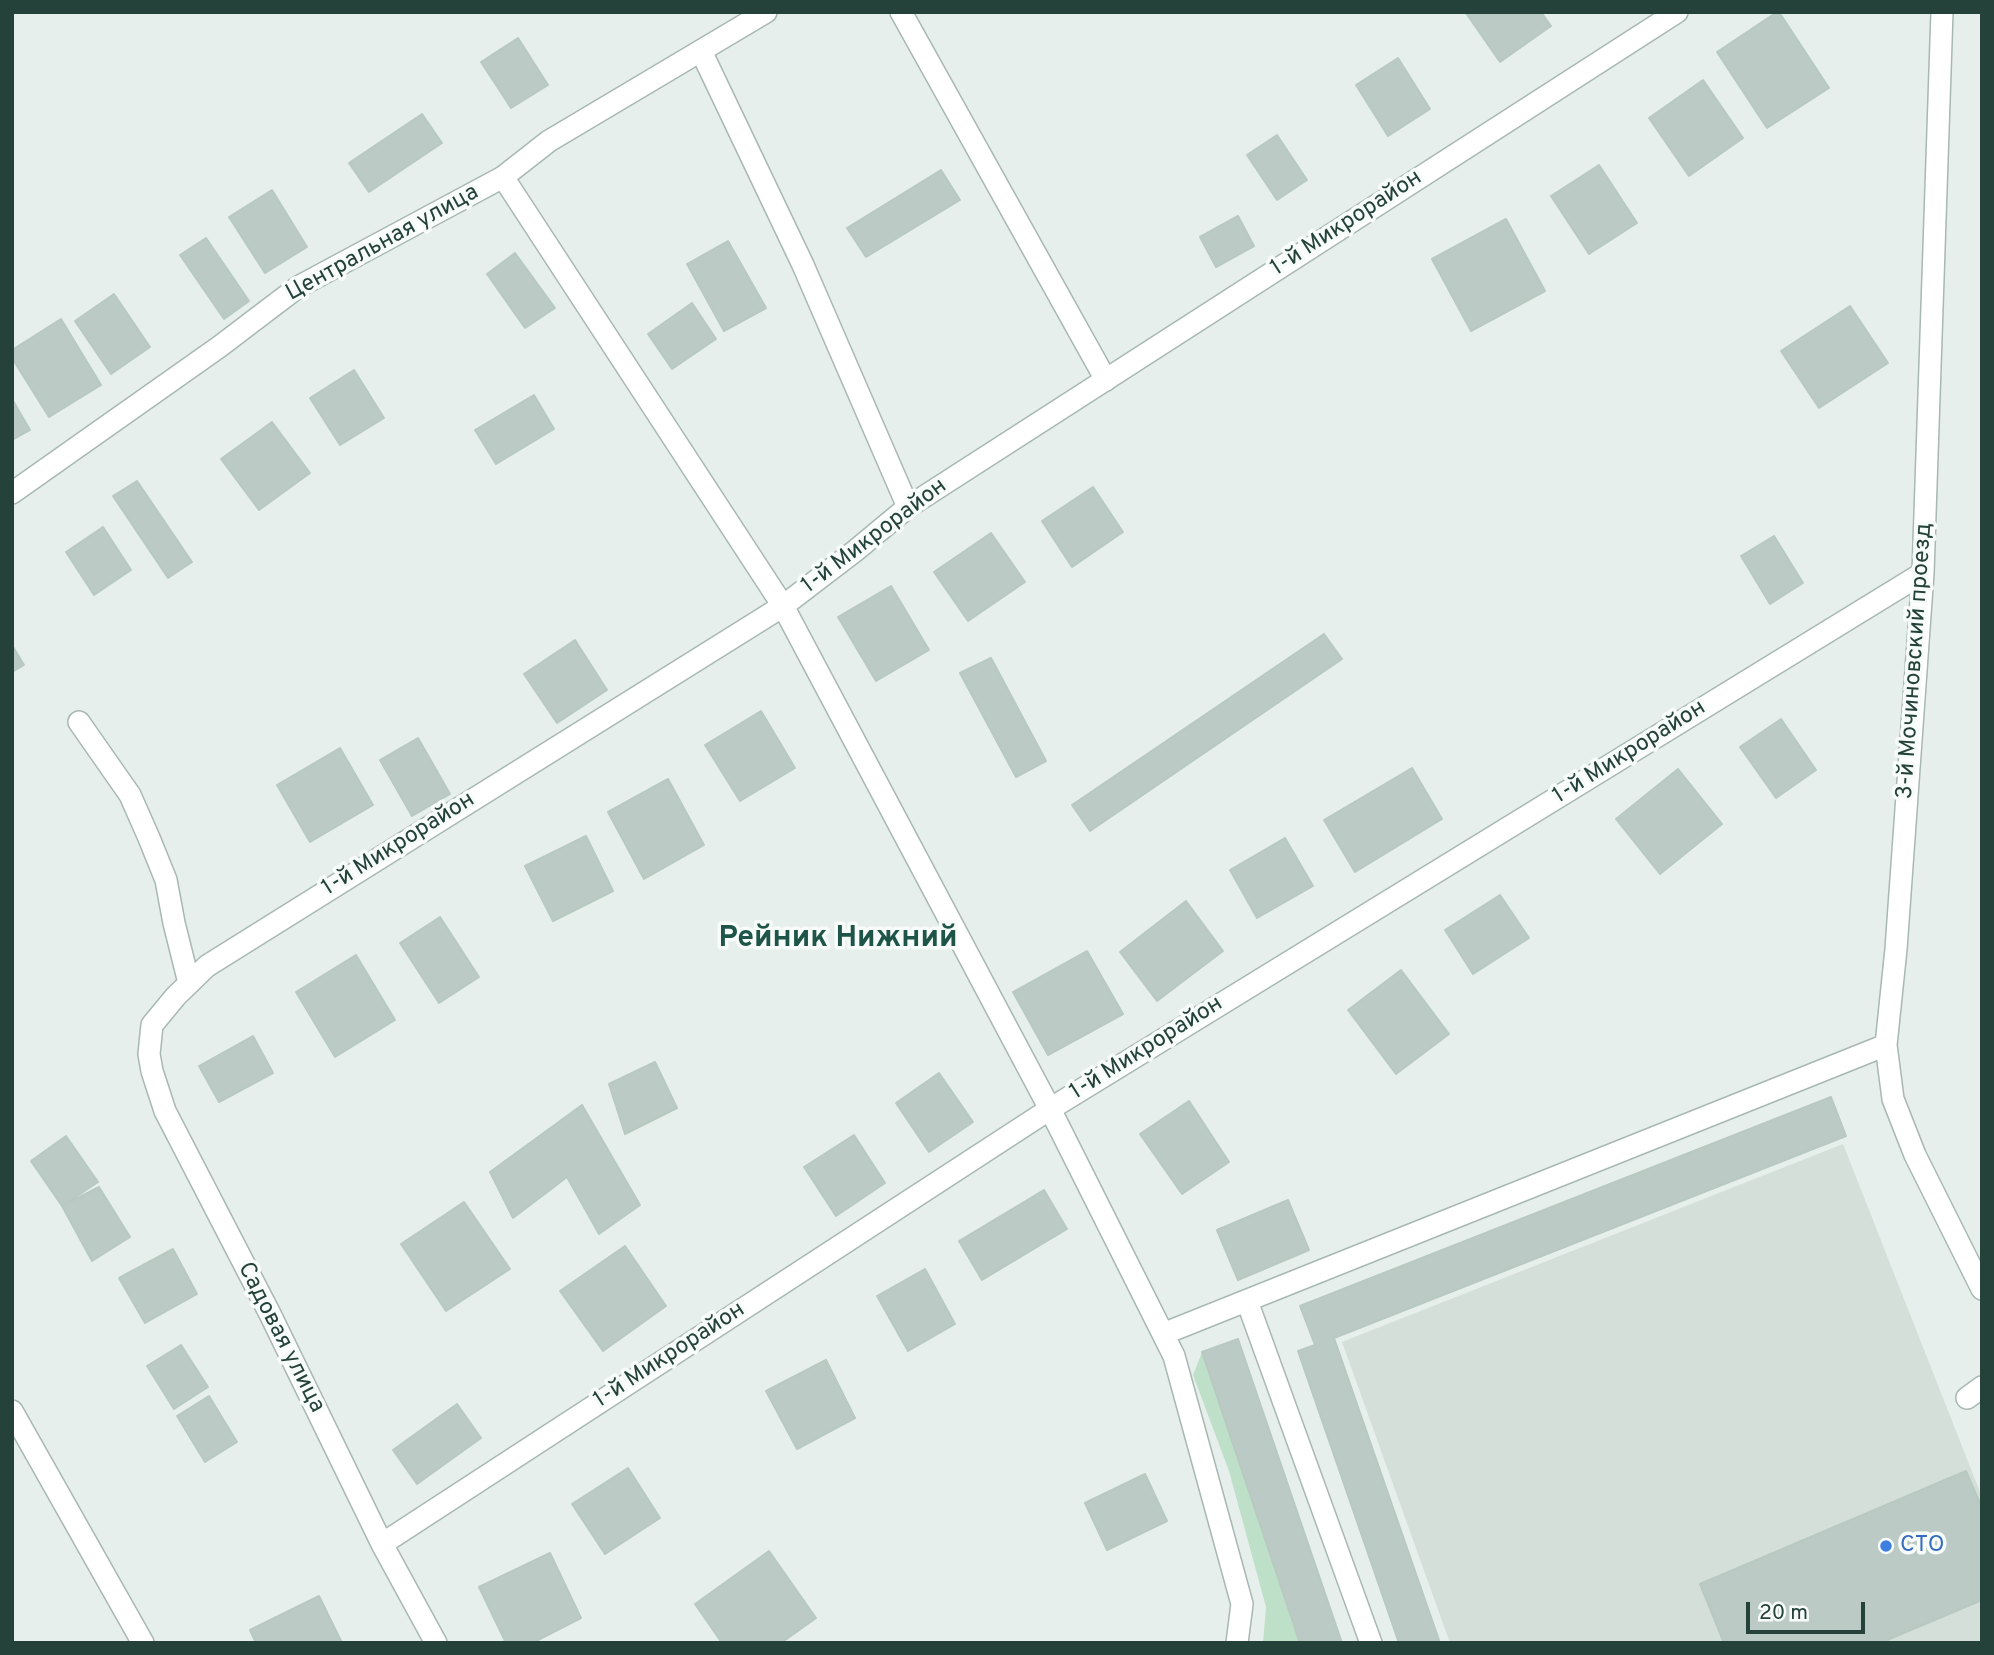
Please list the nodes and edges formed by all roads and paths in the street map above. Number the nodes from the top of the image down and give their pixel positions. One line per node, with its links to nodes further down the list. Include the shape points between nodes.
1 (766, 12): 5 (street, Центральная улица)
2 (901, 12): 7 (street)
3 (1677, 12): 7 (street, 1-й Микрорайон)
4 (1942, 12): 10 (street, 3-й Мочиновский проезд)
5 (701, 51): 6 (street, Центральная улица, via 549,141); 9 (street, via 803,265)
6 (503, 177): 8 (street, Центральная улица, via 298,287); 11 (street)
7 (1106, 380): 9 (street, 1-й Микрорайон)
8 (12, 493)
9 (908, 507): 11 (street, 1-й Микрорайон)
10 (1923, 573): 15 (street, 3-й Мочиновский проезд); 16 (street, 1-й Микрорайон)
11 (783, 606): 13 (street, 1-й Микрорайон, via 230,951); 16 (street)
12 (79, 722): 13 (street, via 130,795 149,838 166,880)
13 (189, 983): 14 (street, 1-й Микрорайон)
14 (152, 1025): 21 (street, Садовая улица, via 149,1054 164,1111)
15 (1886, 1045): 17 (street, 3-й Мочиновский проезд, via 1893,1099 1915,1155); 18 (street)
16 (1050, 1109): 19 (street); 21 (street, 1-й Микрорайон)
17 (1982, 1289)
18 (1247, 1301): 19 (street); 25 (street)
19 (1163, 1335): 24 (street, via 1174,1356 1242,1604)
20 (12, 1411): 22 (street)
21 (382, 1544): 23 (street, Садовая улица)
22 (143, 1643)
23 (436, 1643)
24 (1237, 1643)
25 (1371, 1643)

